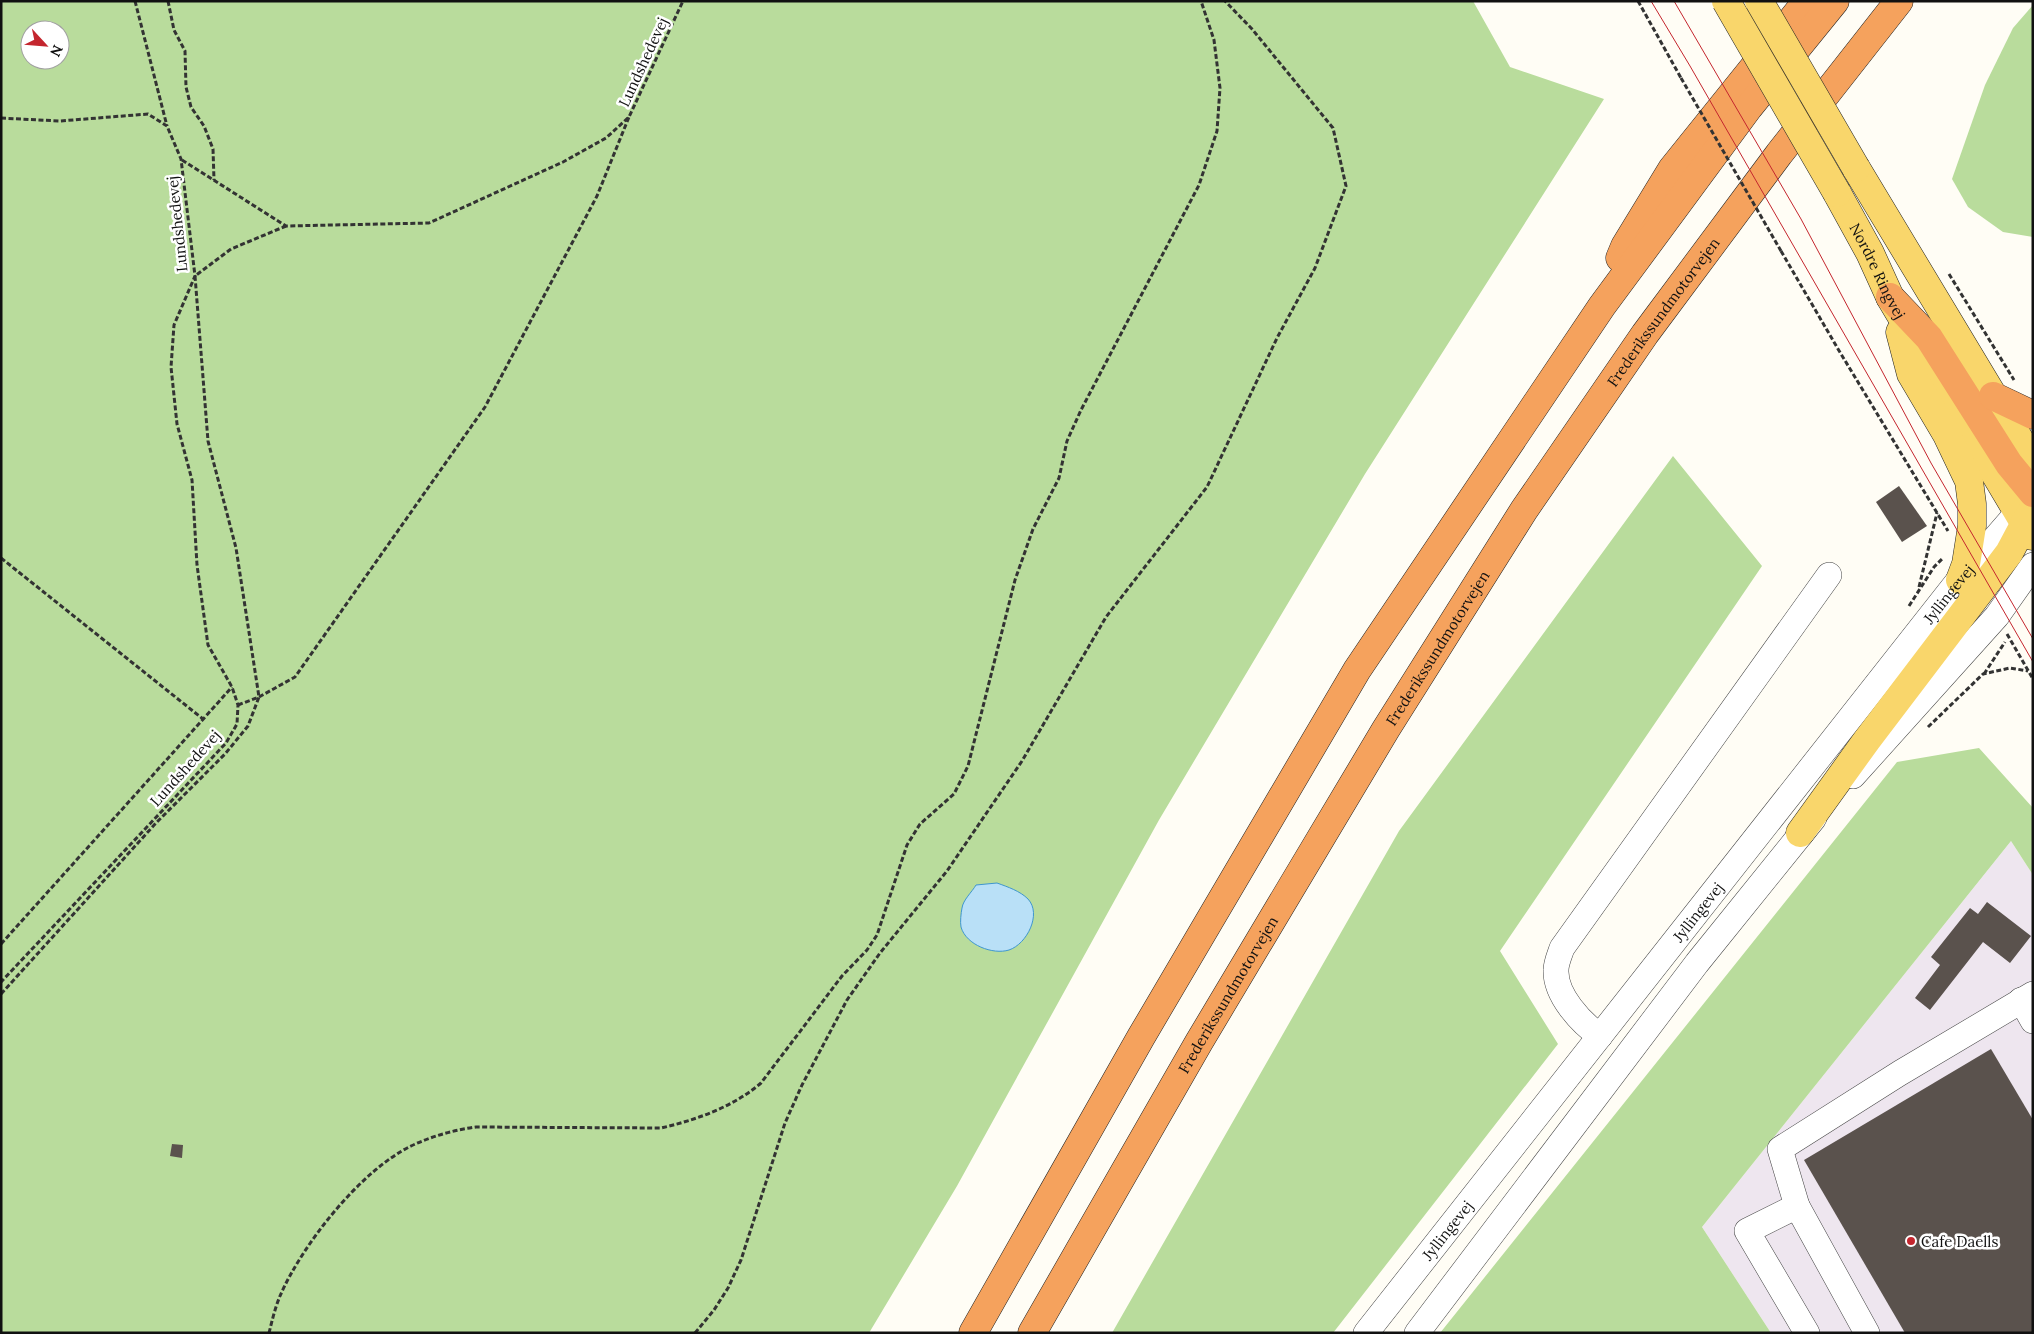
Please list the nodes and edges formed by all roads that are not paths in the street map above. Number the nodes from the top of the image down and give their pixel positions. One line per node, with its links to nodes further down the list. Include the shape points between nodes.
1 (1726, 1): 6 (main road, Nordre Ringvej, bridge, via 1837,192)
2 (1760, 1): 8 (main road, Nordre Ringvej, bridge, via 1856,168)
3 (1807, 1): 7 (highway, via 1672,168 1625,246)
4 (1835, 1): 7 (highway, via 1749,106)
5 (1897, 5): 20 (highway, Frederikssundmotorvejen, via 1779,154 1645,334 1524,510 1381,737 1199,1042)
6 (1890, 297): 11 (highway, via 1929,338 2009,464); 13 (main road, Nordre Ringvej, via 1911,374 1969,481 1972,526)
7 (1602, 306): 19 (highway, via 1357,670 1141,1037)
8 (2005, 390): 9 (highway); 10 (main road, Nordre Ringvej)
9 (2033, 415)
10 (2033, 462)
11 (2029, 512): 13 (street, Jyllingevej); 15 (main road, via 2009,553)
12 (2033, 565): 15 (street, Jyllingevej, via 1997,616)
13 (1963, 572): 17 (street, Jyllingevej)
14 (1829, 575): 17 (street, via 1562,948 1556,970 1563,999 1588,1028)
15 (1800, 833): 22 (street, Jyllingevej, via 1697,963)
16 (2029, 1005): 18 (street, via 1900,1073 1780,1149)
17 (1600, 1036): 21 (street, Jyllingevej)
18 (1797, 1206): 23 (street, via 1747,1231); 24 (street)
19 (973, 1333)
20 (1032, 1333)
21 (1366, 1333)
22 (1417, 1333)
23 (1807, 1333)
24 (1866, 1333)

